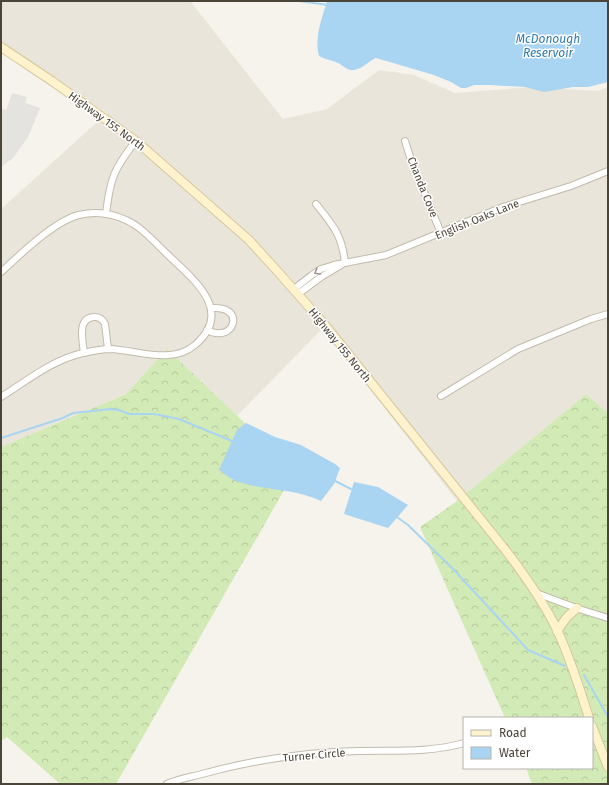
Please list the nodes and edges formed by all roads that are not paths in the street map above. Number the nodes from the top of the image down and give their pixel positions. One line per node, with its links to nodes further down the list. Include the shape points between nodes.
1 (1, 48): 2 (main road, Highway 155 North)
2 (136, 140): 6 (street, via 114,173); 10 (main road, Highway 155 North, via 232,225)
3 (405, 142): 7 (street, Chanda Cove)
4 (608, 170): 7 (street, English Oaks Lane, via 571,186 503,207)
5 (316, 204): 8 (street, via 338,234)
6 (106, 214): 9 (street, via 80,215 60,224); 11 (street, via 126,220 143,231 199,284)
7 (441, 233): 8 (street, English Oaks Lane, via 386,255)
8 (345, 263): 10 (street, English Oaks Lane)
9 (1, 272)
10 (296, 292): 18 (main road, Highway 155 North, via 507,552)
11 (211, 308): 13 (street); 13 (street, via 227,310 232,315 233,322 231,328 223,333)
12 (608, 314): 16 (street, via 518,349)
13 (208, 330): 14 (street, via 191,348 176,355)
14 (108, 349): 15 (street); 15 (street, via 106,324 102,319 92,317 86,320 82,327)
15 (84, 353): 17 (street, via 46,367)
16 (441, 396)
17 (1, 397)
18 (536, 592): 19 (street); 21 (main road, Highway 155 North)
19 (577, 608): 20 (street); 21 (main road)
20 (608, 618)
21 (557, 631): 22 (main road, Highway 155 North)
22 (589, 717)
23 (594, 739): 25 (main road)
24 (463, 743): 26 (street, Turner Circle, via 428,750 328,752 282,757 217,770)
25 (608, 767)
26 (167, 784)

